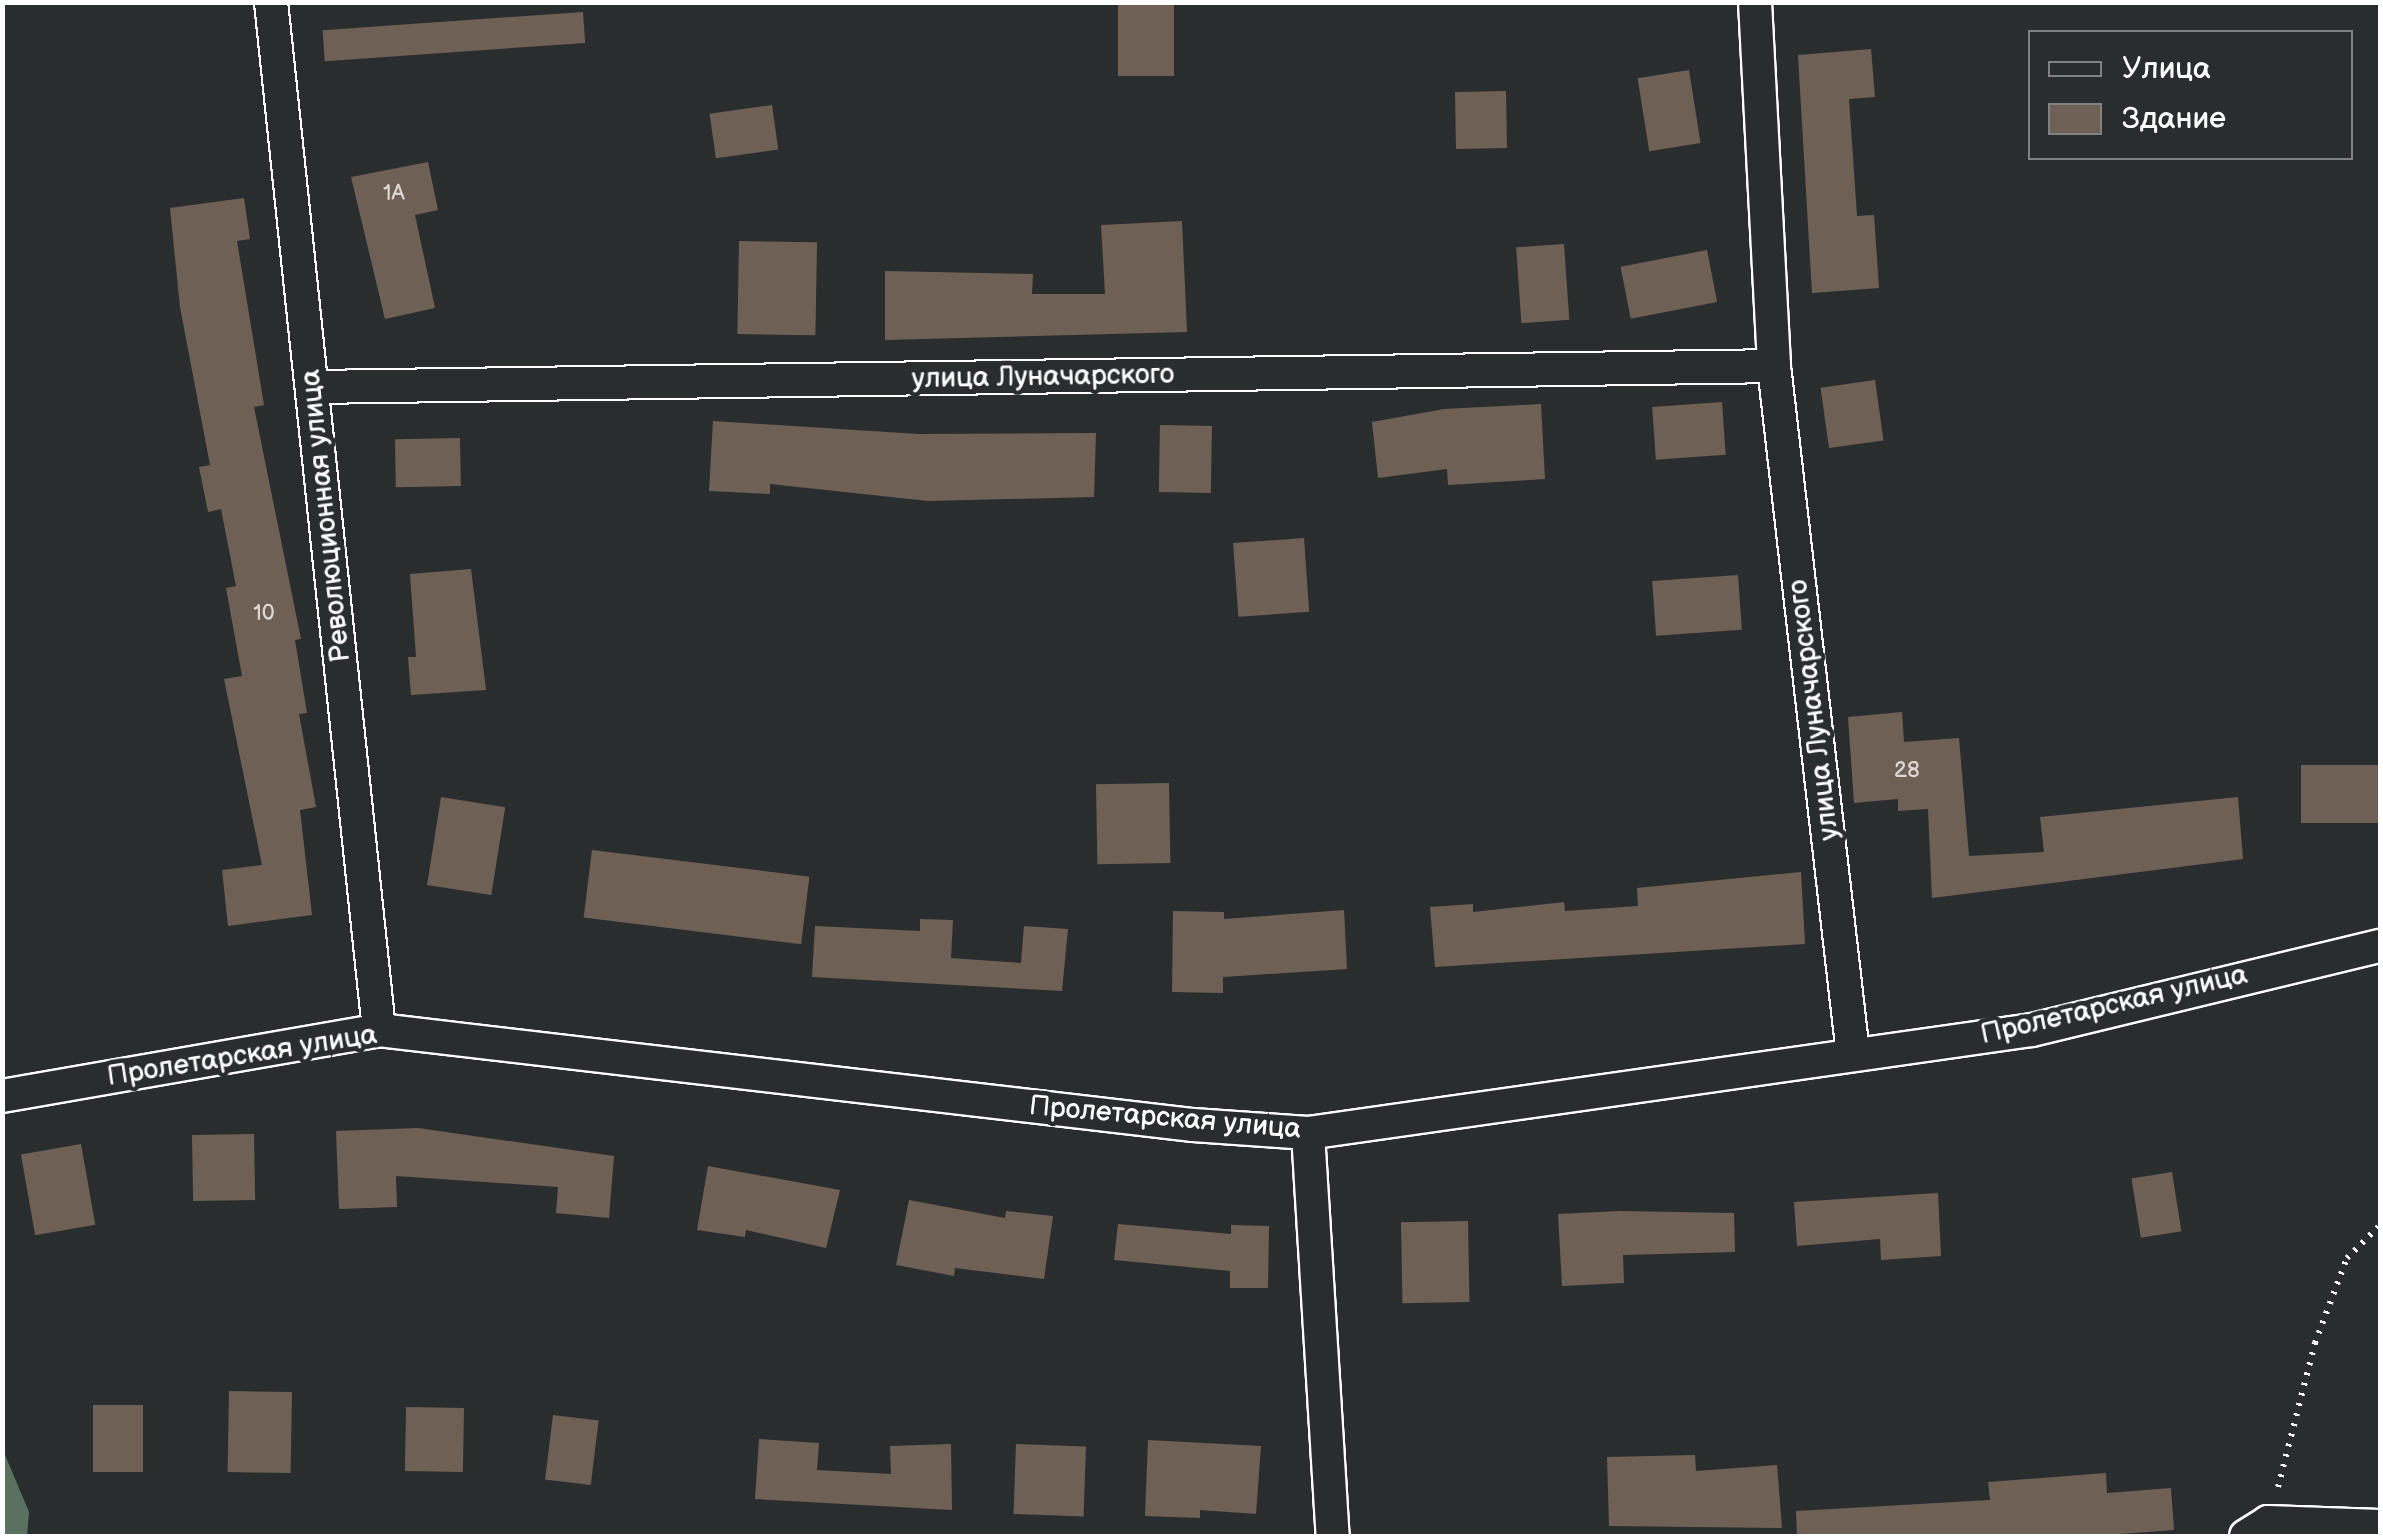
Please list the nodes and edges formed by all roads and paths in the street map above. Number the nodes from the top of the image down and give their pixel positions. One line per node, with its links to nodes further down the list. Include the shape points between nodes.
1 (271, 2): 4 (street, Революционная улица)
2 (1755, 2): 3 (street, улица Луначарского)
3 (1774, 366): 4 (street, улица Луначарского); 7 (street, улица Луначарского)
4 (313, 387): 6 (street, Революционная улица)
5 (2380, 946): 7 (street, Пролетарская улица, via 2032,1030)
6 (379, 1030): 8 (street, Пролетарская улица); 9 (street, Пролетарская улица)
7 (1853, 1054): 9 (street, Пролетарская улица)
8 (2, 1096)
9 (1308, 1133): 13 (street)
10 (2380, 1225): 12 (path, via 2347,1258)
11 (2380, 1526): 12 (street)
12 (2257, 1529)
13 (1333, 1536)

